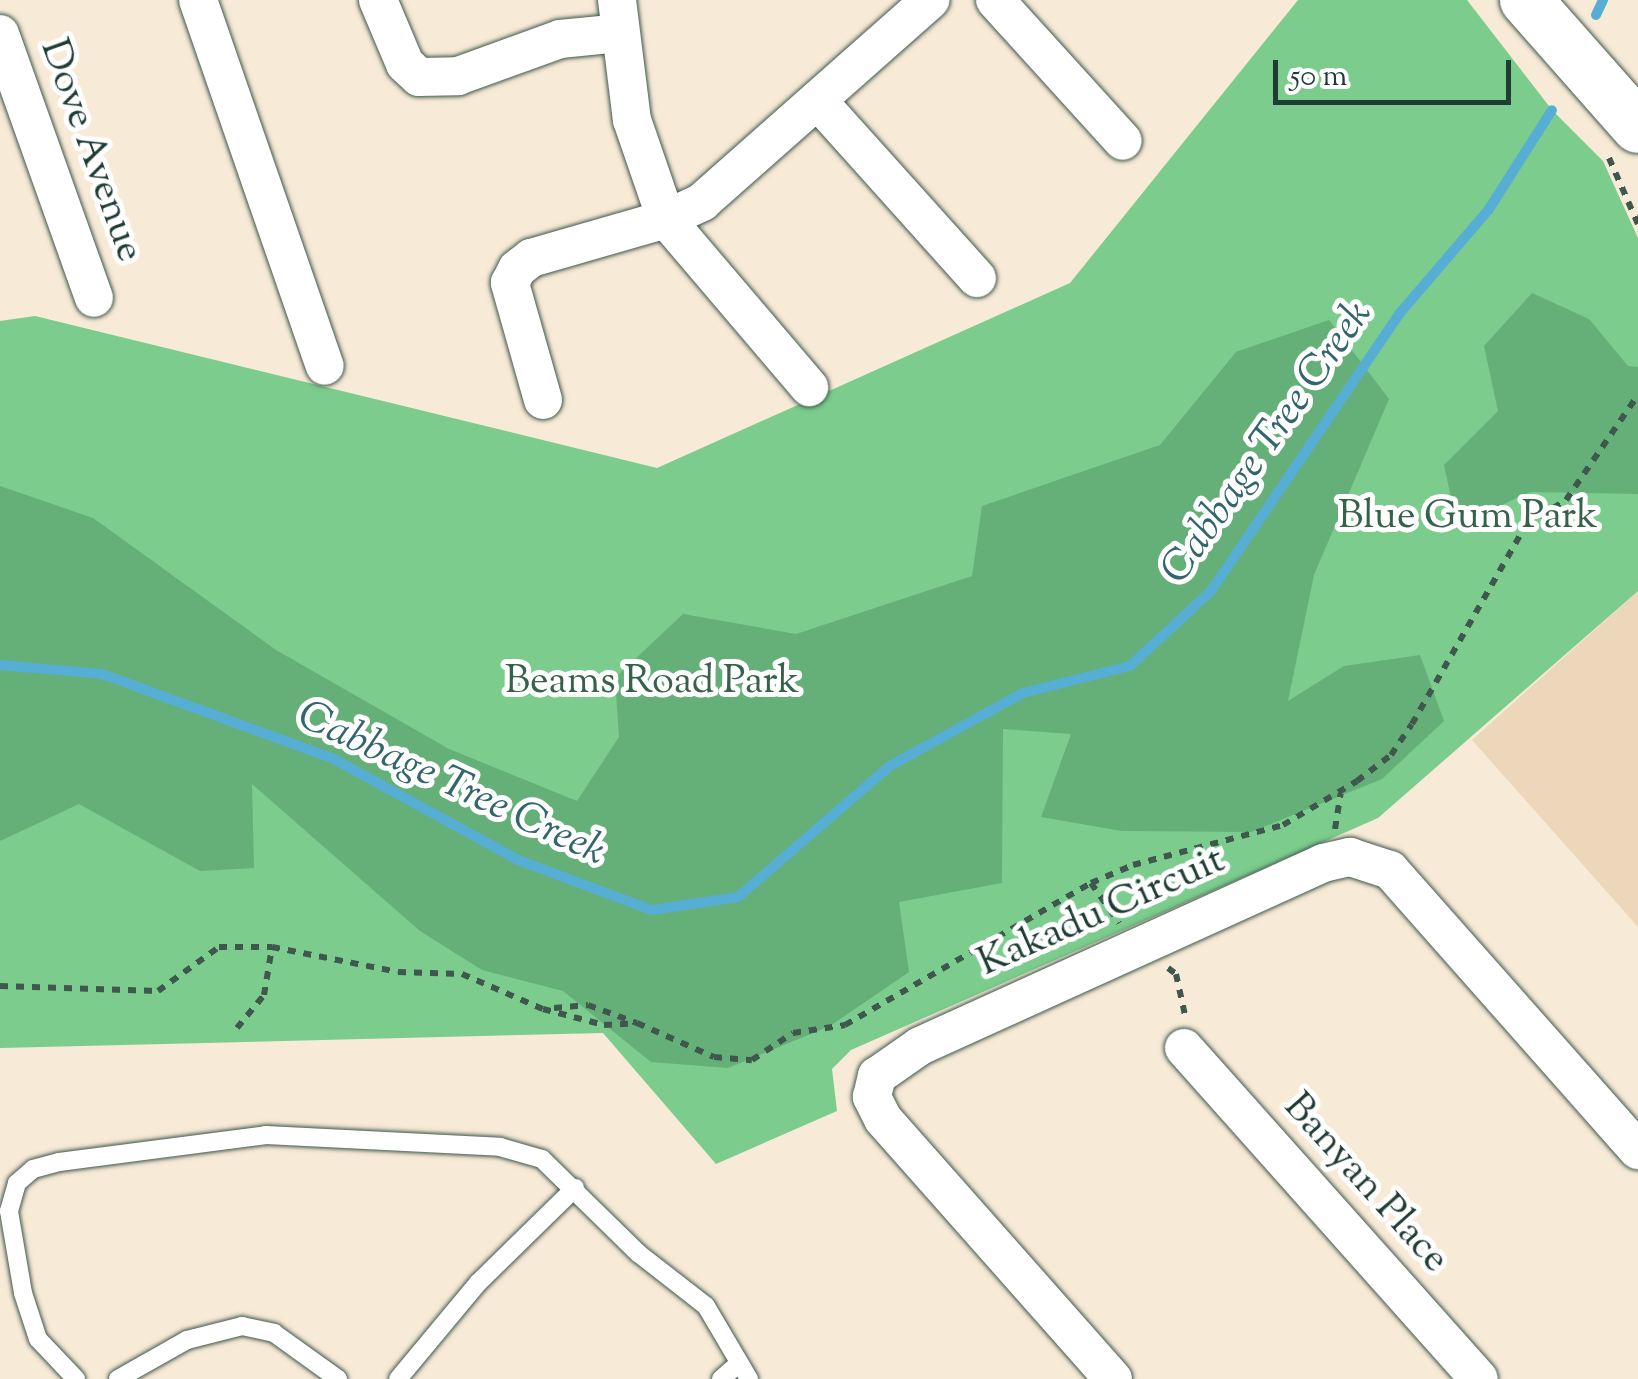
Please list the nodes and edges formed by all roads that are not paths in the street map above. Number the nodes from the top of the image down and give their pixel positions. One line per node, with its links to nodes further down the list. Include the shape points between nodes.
1 (198, 0): 14 (street)
2 (378, 0): 6 (street, via 405,64 419,76 458,76)
3 (930, 0): 8 (street)
4 (995, 0): 10 (street)
5 (1526, 0): 9 (main road)
6 (622, 10): 11 (street, via 632,120)
7 (0, 34): 13 (street, Dove Avenue)
8 (818, 101): 11 (street, via 715,192); 12 (street)
9 (1638, 127)
10 (1123, 142)
11 (666, 220): 15 (street); 16 (street, via 530,258 517,270 510,282)
12 (978, 278)
13 (94, 298)
14 (325, 366)
15 (809, 387)
16 (544, 400)
17 (1184, 1048): 27 (street, Banyan Place)
18 (1638, 1150): 26 (street, Kakadu Circuit, via 1390,870 1350,856 1323,863 894,1060 878,1076 872,1098 883,1119)
19 (575, 1188): 20 (lane, via 638,1253 706,1306); 21 (lane, via 542,1158 500,1147 321,1137 266,1136 33,1169 17,1183 10,1211 24,1293 38,1338); 24 (lane, via 478,1282)
20 (743, 1372): 25 (lane)
21 (76, 1379)
22 (118, 1379): 23 (lane, via 187,1340 242,1326 274,1333)
23 (338, 1379)
24 (398, 1379)
25 (721, 1379)
26 (1113, 1379)
27 (1479, 1379)

